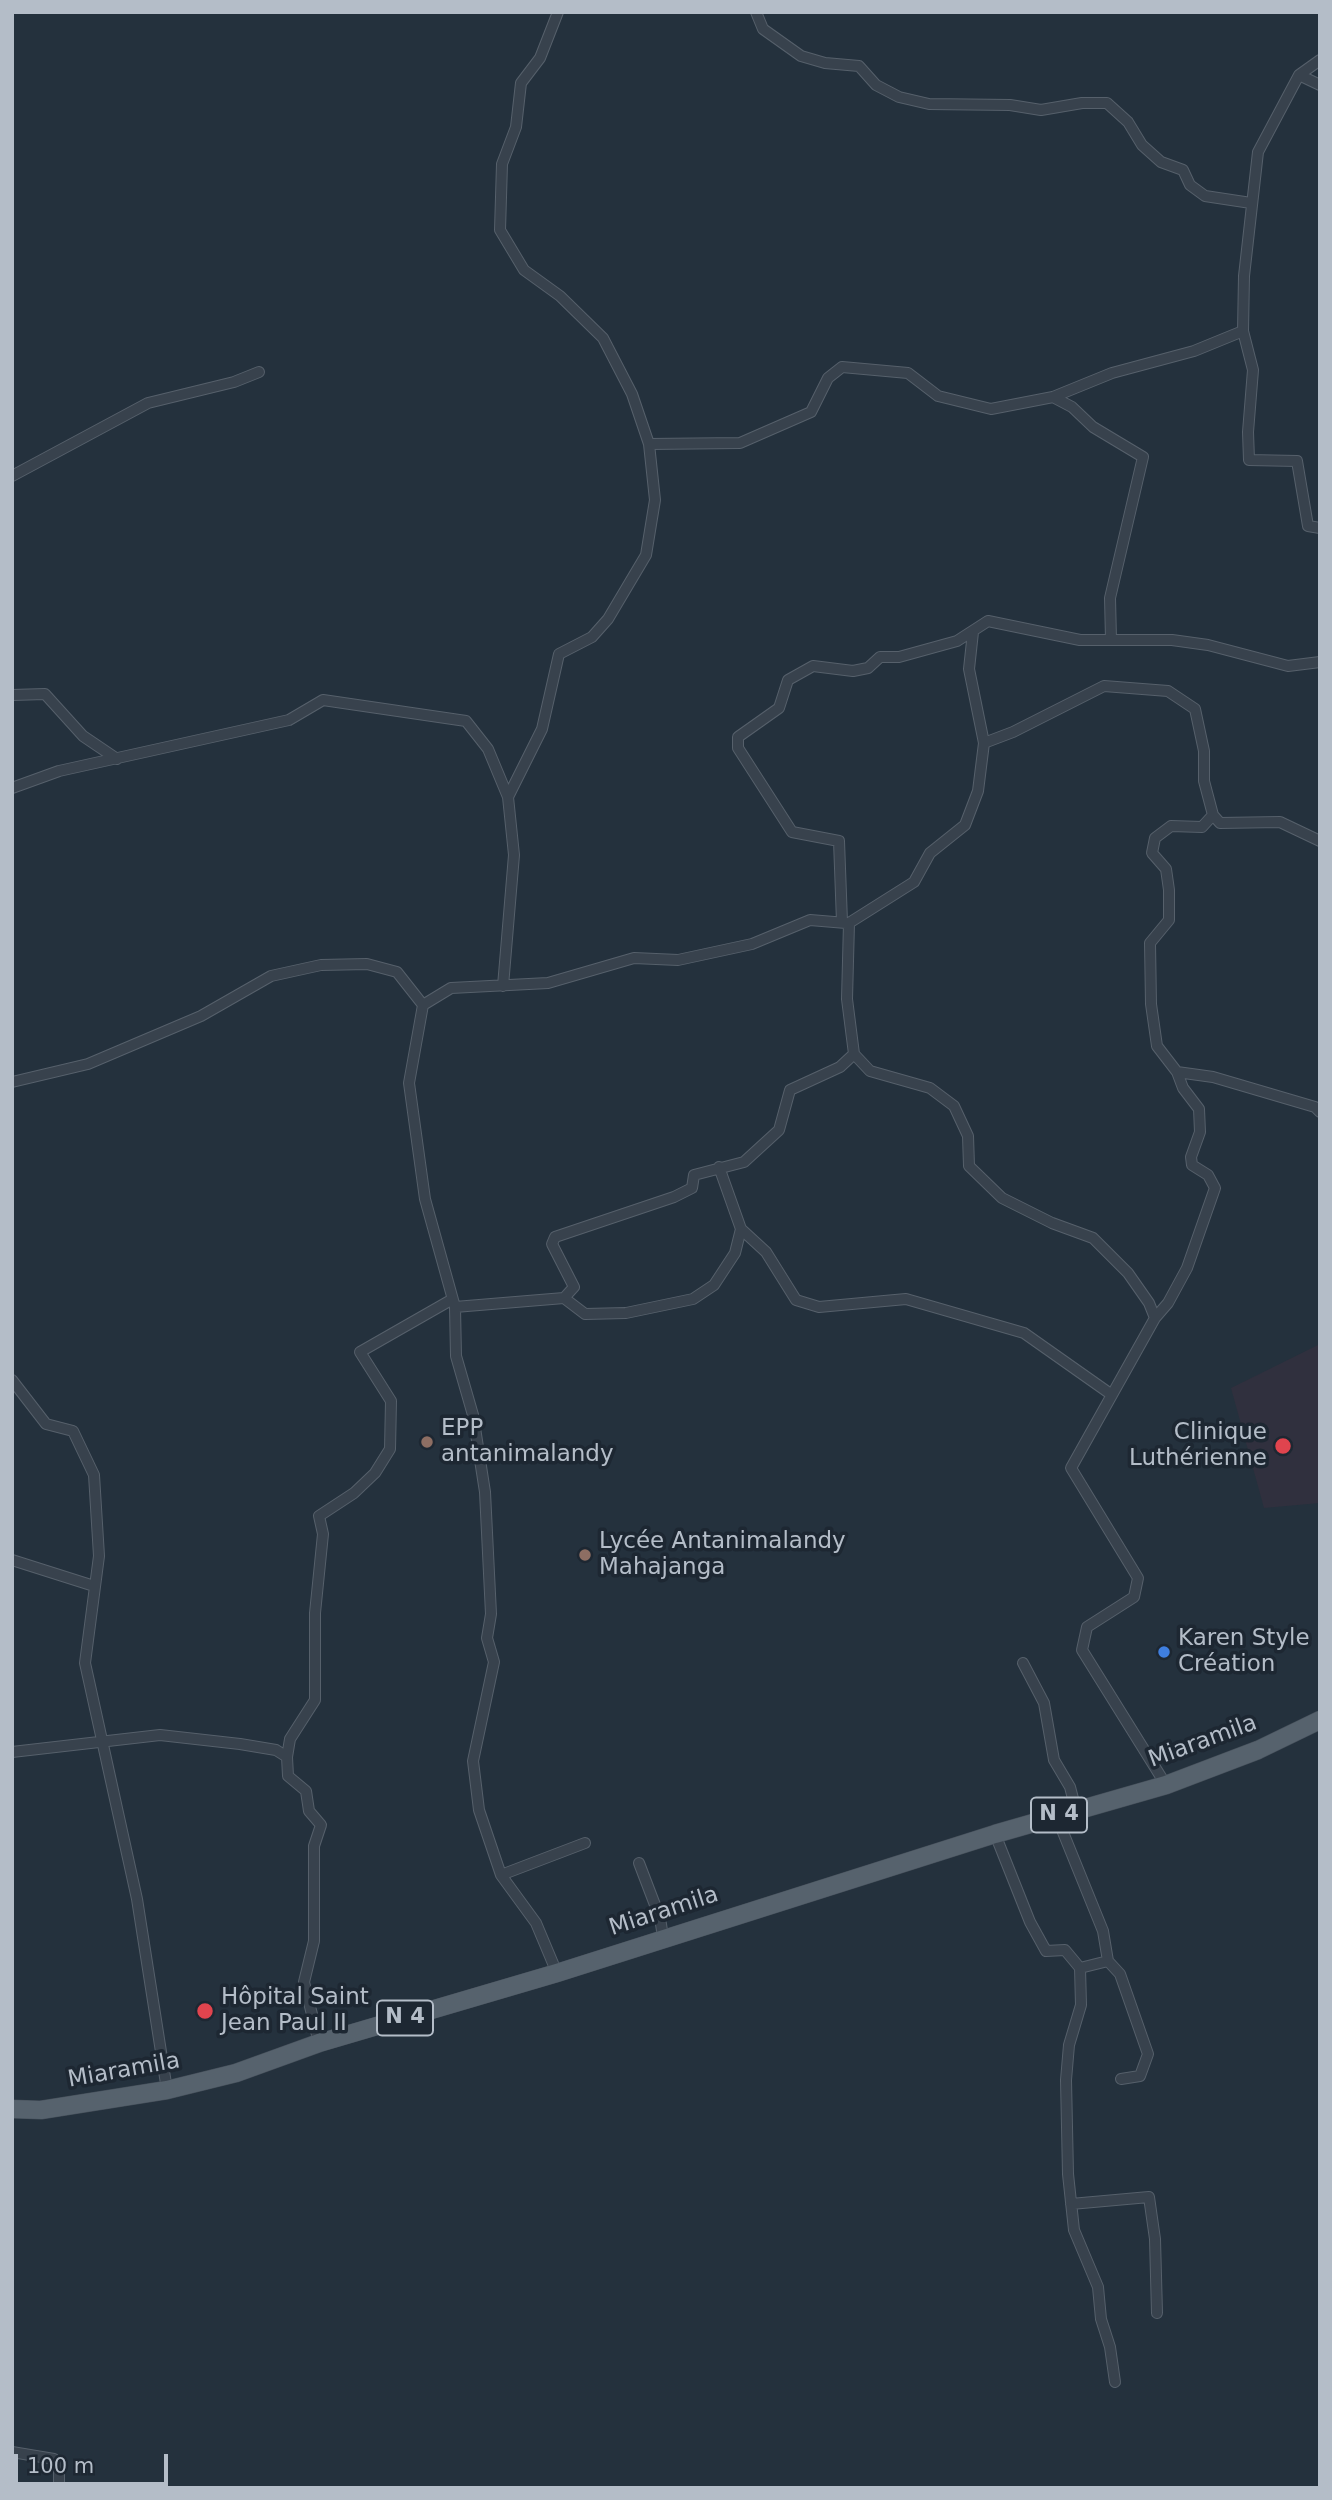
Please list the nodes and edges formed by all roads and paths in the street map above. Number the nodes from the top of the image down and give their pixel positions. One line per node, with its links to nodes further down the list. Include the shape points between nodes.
1 (558, 12): 10 (street, via 540,58 521,83 516,127 502,164 500,230 524,270 560,296 603,338 632,394)
2 (756, 12): 6 (street, via 763,29 801,56 859,66 876,85 899,97 929,104 1041,110 1107,103 1161,162 1183,170 1190,185 1205,195)
3 (1320, 61): 4 (street)
4 (1299, 75): 5 (street); 6 (street, via 1258,152)
5 (1320, 85)
6 (1251, 203): 7 (street)
7 (1243, 331): 9 (street); 12 (street, via 1253,370 1249,460 1297,461 1308,526)
8 (259, 372): 11 (street, via 148,403)
9 (1053, 397): 10 (street, via 991,409 937,396 908,373 842,367 828,378 811,412 740,443); 14 (street, via 1072,407 1093,428 1143,457 1110,598)
10 (649, 444): 20 (street, via 655,500 646,555 608,619 592,637 559,654 542,729)
11 (12, 476)
12 (1320, 528)
13 (974, 632): 14 (street, via 988,621 1080,640); 17 (street, via 968,669); 23 (street, via 899,657 880,657 868,668 853,671 813,666 788,680 779,708 738,737 738,748 792,832 839,841)
14 (1111, 639): 15 (street, via 1208,645 1288,666)
15 (1320, 662)
16 (12, 695): 18 (street, via 45,694 83,736)
17 (984, 743): 21 (street, via 1104,686 1168,691 1195,709); 23 (street, via 978,791 965,825 930,853 914,882)
18 (117, 759): 19 (street, via 59,771); 20 (street, via 289,720 323,700 466,721 488,749)
19 (12, 788)
20 (508, 797): 24 (street, via 514,855)
21 (1213, 815): 22 (street, via 1220,824 1280,822); 27 (street, via 1202,827 1171,826 1155,838 1152,853 1167,869 1169,920 1150,943 1151,1004 1157,1046)
22 (1320, 841)
23 (846, 923): 24 (street, via 810,920 752,944 678,960 634,958 548,983); 26 (street)
24 (503, 986): 25 (street, via 451,988)
25 (423, 1005): 28 (street, via 397,972 367,964 321,965 271,976 201,1016 88,1064); 33 (street, via 409,1083 425,1199)
26 (854, 1054): 30 (street, via 840,1067 790,1090 779,1130 744,1162); 34 (street, via 870,1071 930,1088 954,1106 968,1136 969,1166 1002,1198 1093,1238 1128,1273)
27 (1177, 1072): 29 (street, via 1213,1076); 34 (street, via 1199,1109 1200,1132 1192,1165 1208,1175 1215,1188 1187,1268)
28 (12, 1082)
29 (1320, 1112)
30 (719, 1167): 31 (street); 32 (street, via 694,1175 692,1188 674,1196 555,1237 552,1244 574,1287)
31 (741, 1229): 32 (street, via 736,1253 713,1286 693,1299 626,1313 585,1314); 36 (street, via 766,1252 796,1300 820,1307 906,1298 1024,1333)
32 (564, 1298): 33 (street)
33 (453, 1304): 43 (street, via 360,1352 391,1401 390,1449 375,1473 354,1493 319,1516 323,1534 315,1613 315,1700 290,1739); 50 (street, via 456,1356 473,1415 485,1492 491,1614 487,1638 494,1662 473,1761 478,1810)
34 (1155, 1318): 36 (street)
35 (12, 1380): 38 (street, via 46,1424 73,1431 94,1475 99,1556)
36 (1112, 1395): 44 (street, via 1072,1468 1138,1578 1134,1597 1087,1627 1082,1650)
37 (12, 1560): 38 (street)
38 (94, 1586): 41 (street, via 85,1663)
39 (1023, 1663): 45 (street, via 1044,1703 1054,1760 1070,1787)
40 (1320, 1720): 44 (main road, Miaramila / N 4, via 1258,1750)
41 (103, 1741): 42 (street); 43 (street, via 192,1737 276,1750); 57 (street, via 137,1899)
42 (12, 1752)
43 (287, 1757): 55 (street, via 288,1776 306,1791 309,1811 321,1825 314,1846 314,1941 304,1982)
44 (1166, 1784): 45 (main road, Miaramila / N 4)
45 (1076, 1810): 46 (main road, Miaramila / N 4)
46 (1056, 1815): 47 (main road, Miaramila / N 4); 52 (street, via 1102,1931)
47 (995, 1834): 51 (main road, Miaramila / N 4); 53 (street, via 1046,1951 1065,1950)
48 (585, 1843): 50 (street)
49 (639, 1863): 51 (street)
50 (501, 1875): 54 (street, via 536,1923)
51 (663, 1937): 54 (main road, Miaramila / N 4)
52 (1108, 1961): 53 (street); 56 (street, via 1120,1974 1148,2053 1140,2077)
53 (1080, 1968): 59 (street, via 1082,2005 1069,2045 1066,2080)
54 (557, 1973): 55 (main road, Miaramila / N 4)
55 (319, 2043): 57 (main road, Miaramila / N 4, via 236,2073)
56 (1121, 2079)
57 (167, 2090): 58 (main road, Miaramila / N 4, via 41,2110)
58 (12, 2109)
59 (1071, 2204): 60 (street, via 1149,2197); 61 (street, via 1074,2230 1098,2287)
60 (1157, 2313)
61 (1115, 2382)
62 (12, 2452): 63 (street, via 54,2459 59,2467)
63 (59, 2488)

